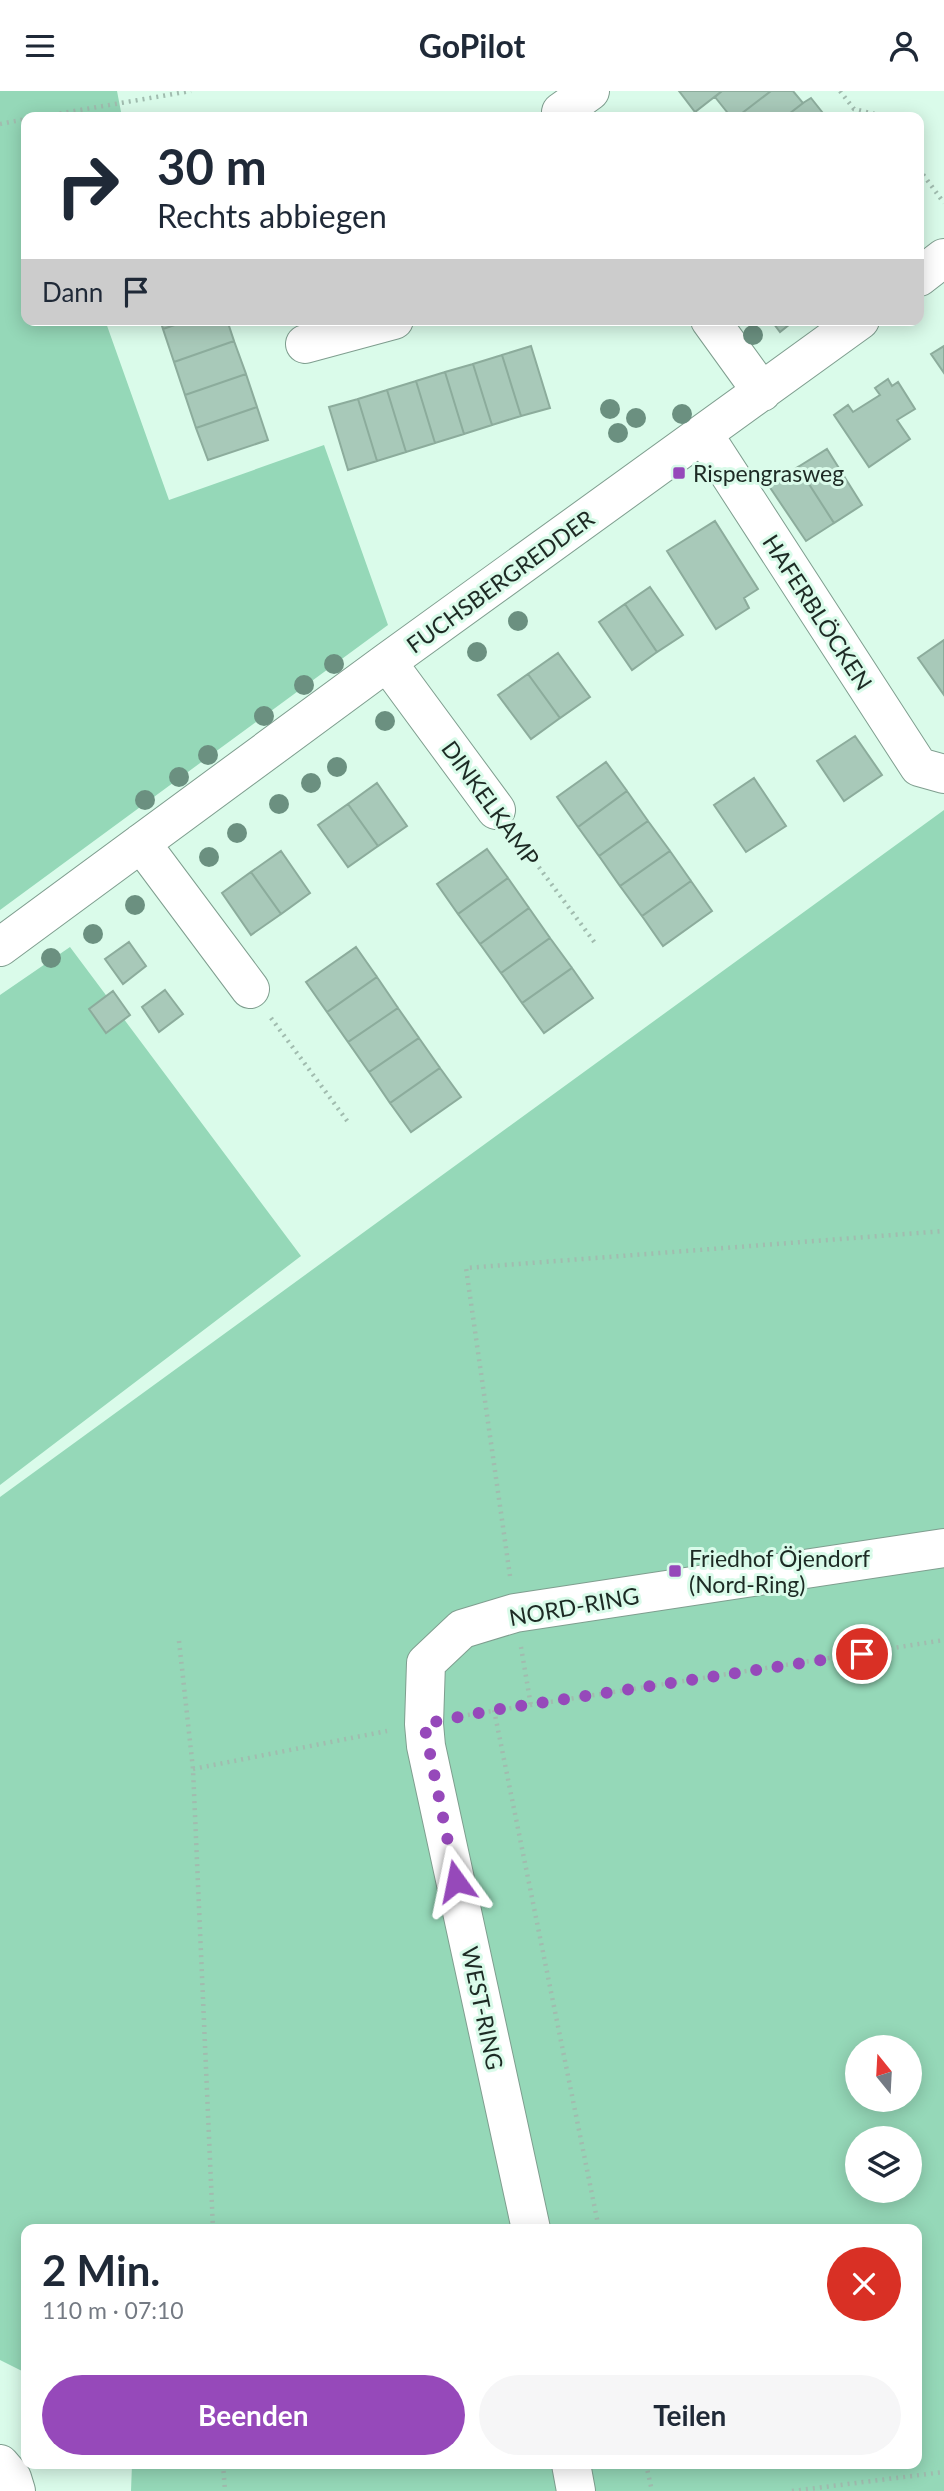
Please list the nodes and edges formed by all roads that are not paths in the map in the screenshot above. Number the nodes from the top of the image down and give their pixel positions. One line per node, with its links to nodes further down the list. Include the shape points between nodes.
1 (944, 258): 2 (street)
2 (924, 273)
3 (372, 326): 6 (street)
4 (714, 326): 7 (street)
5 (852, 326): 7 (street, FUCHSBERGREDDER)
6 (305, 344)
7 (762, 392): 8 (street, FUCHSBERGREDDER)
8 (704, 435): 9 (street, FUCHSBERGREDDER); 10 (street, HAFERBLÖCKEN, via 919,767)
9 (387, 662): 11 (street, DINKELKAMP); 12 (street, FUCHSBERGREDDER)
10 (944, 774)
11 (496, 810)
12 (141, 843): 13 (street, FUCHSBERGREDDER); 14 (street)
13 (0, 947)
14 (250, 989)
15 (944, 1548): 16 (street, NORD-RING, via 515,1613 462,1629)
16 (426, 1663): 17 (street, WEST-RING, via 426,1746)
17 (530, 2224)
18 (0, 2464): 20 (street)
19 (572, 2469): 21 (street)
20 (16, 2491)
21 (576, 2491)

